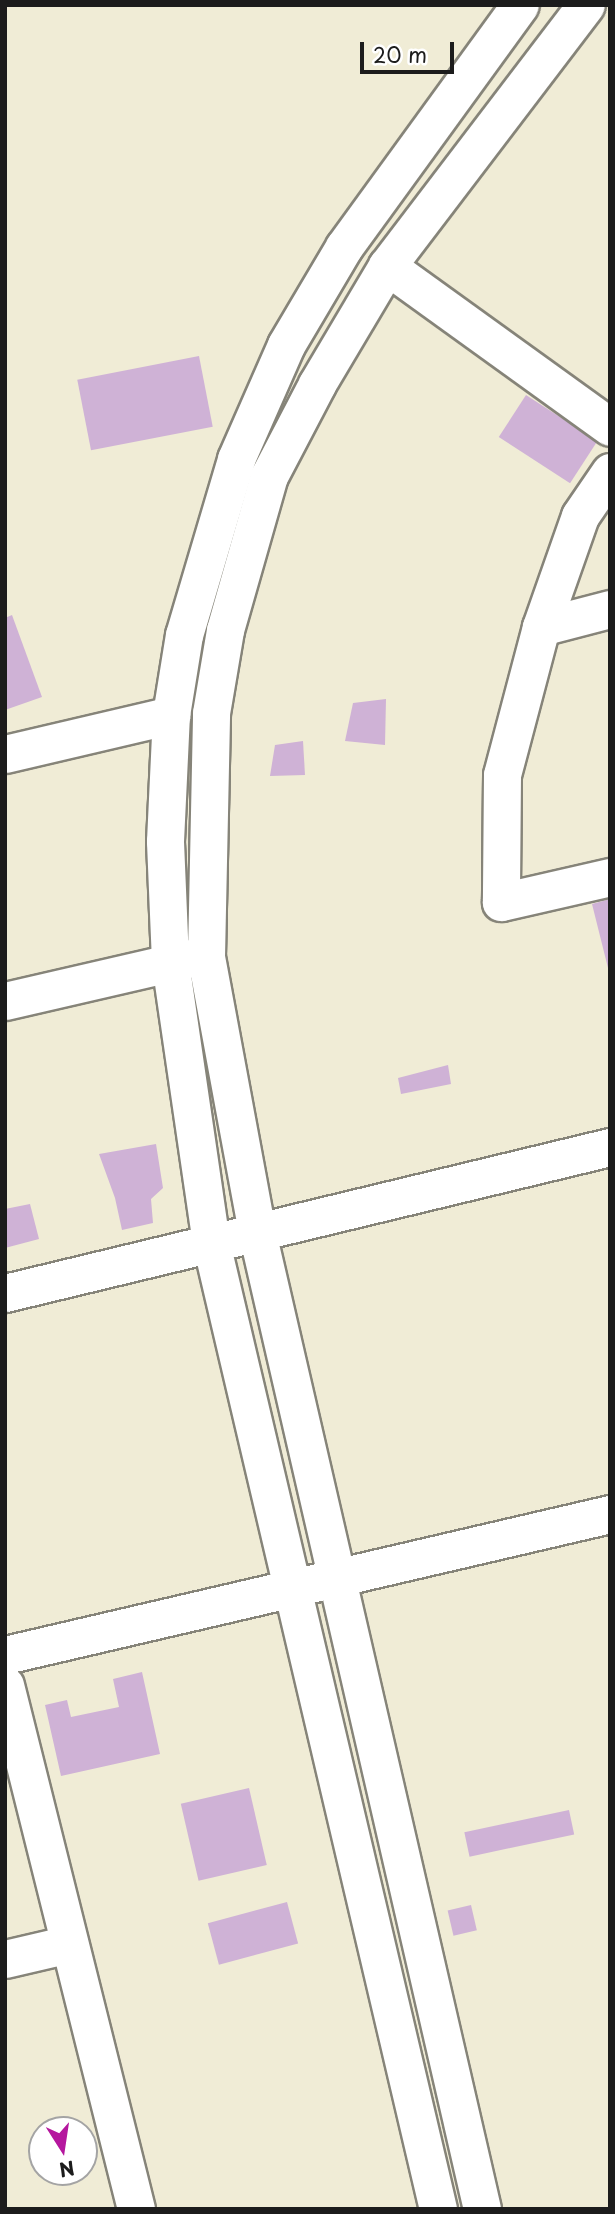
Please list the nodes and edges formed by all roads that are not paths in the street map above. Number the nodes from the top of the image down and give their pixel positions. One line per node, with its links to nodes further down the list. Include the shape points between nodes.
1 (520, 5): 8 (street, via 344,247 286,345 236,459 184,635)
2 (586, 5): 3 (street)
3 (387, 266): 4 (street); 11 (street, via 269,476 225,629 211,713)
4 (610, 428)
5 (610, 472): 7 (street, via 580,516)
6 (610, 609): 7 (street)
7 (541, 627): 10 (street, via 502,775 501,902)
8 (171, 715): 9 (street); 12 (street, via 165,841)
9 (5, 754)
10 (610, 877)
11 (206, 956): 12 (street); 15 (street)
12 (170, 961): 13 (street); 16 (street)
13 (5, 1001)
14 (610, 1147): 15 (street)
15 (257, 1232): 16 (street); 19 (street)
16 (211, 1243): 17 (street); 20 (street)
17 (5, 1293)
18 (610, 1514): 19 (street)
19 (337, 1578): 20 (street); 27 (street)
20 (292, 1588): 21 (street); 26 (street)
21 (5, 1655)
22 (5, 1685): 23 (street)
23 (69, 1944): 24 (street); 25 (street)
24 (5, 1959)
25 (136, 2209)
26 (438, 2209)
27 (482, 2209)

